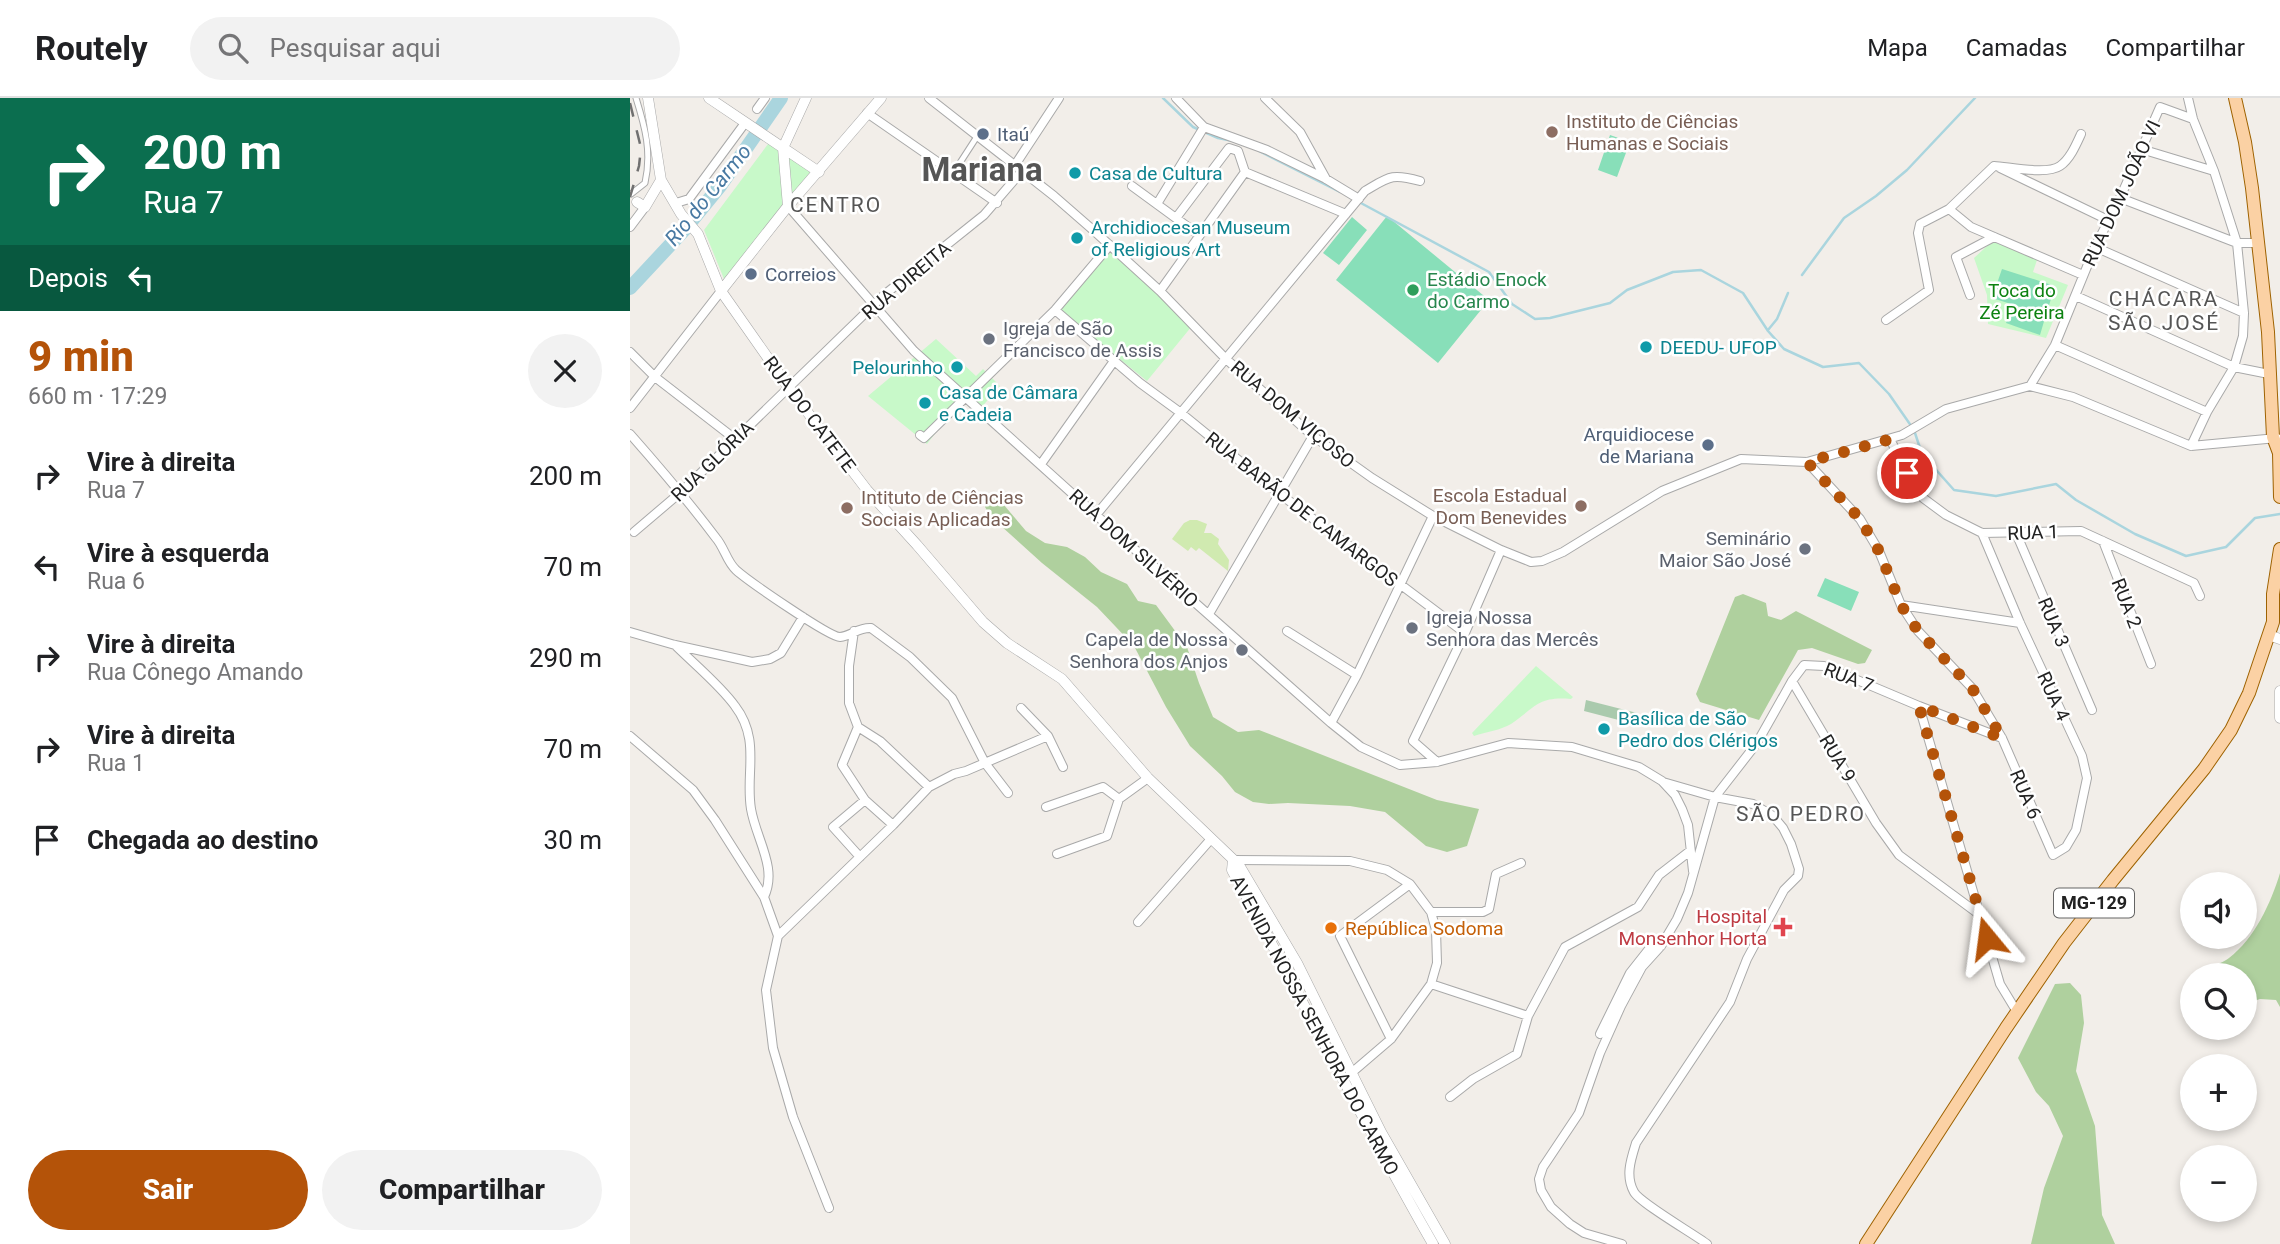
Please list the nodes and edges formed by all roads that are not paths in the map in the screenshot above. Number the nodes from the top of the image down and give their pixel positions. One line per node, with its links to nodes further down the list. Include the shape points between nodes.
1 (636, 98): 34 (street, via 649,157)
2 (648, 98): 29 (street)
3 (709, 98): 16 (street)
4 (765, 98): 13 (street)
5 (806, 98): 20 (street)
6 (881, 98): 14 (street)
7 (929, 98): 19 (street, RUA DOM VIÇOSO)
8 (1059, 98): 23 (street, RUA DIREITA)
9 (1176, 98): 17 (street)
10 (1265, 98): 28 (street, via 1300,132)
11 (2188, 98): 15 (street)
12 (2235, 98): 47 (main road)
13 (757, 109)
14 (867, 113): 24 (street); 25 (street)
15 (2193, 119): 21 (street, RUA DOM JOÃO VI, via 2160,107); 27 (street)
16 (748, 125): 20 (street); 36 (street, via 689,199)
17 (1205, 127): 28 (street); 37 (street)
18 (2081, 134): 22 (street, via 2060,166 2049,171)
19 (978, 135): 23 (street, RUA DOM VIÇOSO); 25 (street)
20 (783, 148): 24 (street); 38 (street)
21 (2141, 149): 27 (street); 32 (street, RUA DOM JOÃO VI)
22 (1994, 166): 39 (street); 42 (street)
23 (1018, 168): 35 (street, RUA DIREITA); 48 (street, RUA DOM VIÇOSO)
24 (819, 172): 38 (street)
25 (954, 172): 35 (street)
26 (1245, 172): 40 (street); 41 (street, via 1238,151 1229,148); 44 (street)
27 (2214, 172): 46 (street)
28 (1326, 179): 33 (street)
29 (661, 180): 34 (street); 36 (street, RUA DO CATETE)
30 (1420, 180): 33 (street, via 1398,175 1365,191)
31 (1132, 186): 37 (street)
32 (2120, 198): 42 (street, RUA DOM JOÃO VI); 46 (street)
33 (1359, 199): 40 (street)
34 (638, 201): 43 (street)
35 (997, 202): 55 (street, RUA DIREITA)
36 (676, 203): 51 (street, RUA DO CATETE, via 698,234)
37 (1157, 204): 41 (street)
38 (788, 206): 51 (street); 55 (street, RUA DOM SILVÉRIO)
39 (1949, 209): 45 (street, via 1971,227); 58 (street, via 1920,224 1929,290)
40 (1349, 211): 61 (street)
41 (1177, 218): 44 (street)
42 (2108, 220): 49 (street, RUA DOM JOÃO VI)
43 (630, 227)
44 (1199, 235): 52 (street)
45 (1994, 237): 50 (street); 53 (street, via 1956,257)
46 (2237, 243): 47 (street); 57 (street)
47 (2257, 243): 64 (main road)
48 (1110, 245): 52 (street, RUA DOM VIÇOSO); 56 (street)
49 (2095, 247): 50 (street, RUA DOM JOÃO VI); 57 (street)
50 (2083, 275): 54 (street, RUA DOM JOÃO VI)
51 (721, 291): 65 (street); 67 (street, RUA DO CATETE)
52 (1160, 291): 61 (street, RUA DOM VIÇOSO)
53 (1970, 295)
54 (2076, 296): 59 (street, RUA DOM JOÃO VI); 63 (street)
55 (873, 305): 67 (street, RUA DIREITA); 68 (street, RUA DOM SILVÉRIO)
56 (1055, 310): 62 (street, RUA BARÃO DE CAMARGOS); 68 (street)
57 (2244, 313): 63 (street, via 2244,336)
58 (1886, 320)
59 (2055, 345): 66 (street, RUA DOM JOÃO VI); 70 (street)
60 (630, 352): 65 (street)
61 (1226, 359): 71 (street); 74 (street, RUA DOM VIÇOSO)
62 (1114, 361): 71 (street, RUA BARÃO DE CAMARGOS); 80 (street)
63 (2234, 367): 64 (street); 70 (street)
64 (2269, 374): 75 (main road)
65 (655, 377): 69 (street); 76 (street)
66 (2030, 386): 77 (street, RUA DOM VIÇOSO, via 1946,409); 78 (street, via 2073,397)
67 (789, 388): 76 (street, RUA GLÓRIA); 120 (street, RUA DO CATETE, via 867,491 983,622 1062,678)
68 (967, 398): 73 (street, via 924,438); 80 (street, RUA DOM SILVÉRIO)
69 (630, 408)
70 (2207, 412): 78 (street)
71 (1181, 413): 82 (street, RUA BARÃO DE CAMARGOS); 84 (street)
72 (630, 434): 81 (street)
73 (920, 435)
74 (1313, 436): 82 (street); 85 (street, RUA DOM VIÇOSO)
75 (2278, 437): 78 (street); 83 (main road)
76 (734, 439): 81 (street, RUA GLÓRIA)
77 (1891, 439): 79 (street, RUA DOM VIÇOSO); 87 (street, RUA 1, via 1923,498)
78 (2191, 446)
79 (1807, 462): 91 (street, RUA DOM VIÇOSO, via 1741,459 1662,491 1542,561 1531,562); 94 (street, RUA 6, via 1860,519)
80 (1041, 464): 84 (street, RUA DOM SILVÉRIO)
81 (681, 492): 86 (street, RUA GLÓRIA); 96 (street, via 722,545 733,569)
82 (1280, 494): 92 (street, RUA BARÃO DE CAMARGOS); 95 (street)
83 (2280, 498)
84 (1096, 515): 95 (street, RUA DOM SILVÉRIO)
85 (1433, 516): 91 (street, RUA DOM VIÇOSO); 92 (street)
86 (634, 532)
87 (1982, 533): 88 (street, RUA 1); 97 (street, RUA 4)
88 (2016, 533): 89 (street, RUA 1, via 2081,531); 110 (street, RUA 3)
89 (2103, 541): 93 (street, RUA 1, via 2194,583); 104 (street, RUA 2)
90 (2280, 549): 102 (main road, MG-129, via 2273,594)
91 (1501, 550): 101 (street)
92 (1400, 586): 101 (street, RUA BARÃO DE CAMARGOS); 105 (street)
93 (2200, 596)
94 (1901, 605): 97 (street); 116 (street, RUA 6, via 1918,631 1972,688)
95 (1209, 614): 112 (street, RUA DOM SILVÉRIO)
96 (803, 617): 98 (street, via 840,637); 103 (street, via 781,653 770,659 752,662)
97 (2020, 623): 132 (street, RUA 4, via 2082,756 2087,779 2072,839)
98 (854, 631): 113 (street, via 849,703); 118 (street, via 871,628 910,657 952,698)
99 (1287, 631): 105 (street)
100 (630, 632): 103 (street)
101 (1465, 633): 117 (street, via 1413,741)
102 (2274, 637): 147 (main road, MG-129, via 2231,730 2064,943)
103 (675, 645): 138 (street, via 736,707 750,738 751,809 770,884)
104 (2151, 664)
105 (1357, 675): 112 (street)
106 (1792, 681): 108 (street, RUA 7, via 1804,664 1824,666); 124 (street, via 1758,743); 140 (street, RUA 9, via 1899,855)
107 (2280, 691): 111 (street)
108 (1919, 706): 116 (street, RUA 7); 140 (street)
109 (1021, 708): 115 (street)
110 (2092, 710)
111 (2280, 718)
112 (1331, 723): 117 (street, RUA DOM SILVÉRIO, via 1361,747 1400,765)
113 (858, 727): 122 (street, via 880,741); 126 (street, via 842,765)
114 (630, 736): 138 (street, via 693,790)
115 (1048, 736): 118 (street); 119 (street)
116 (2002, 738): 132 (street, RUA 6)
117 (1437, 762): 121 (street, RUA DOM SILVÉRIO, via 1508,743 1572,747 1639,767)
118 (985, 763): 122 (street); 123 (street)
119 (1063, 767)
120 (1148, 778): 125 (street); 129 (street, RUA DO CATETE)
121 (1662, 781): 124 (street, RUA DOM SILVÉRIO); 130 (street, via 1682,809)
122 (929, 787): 128 (street)
123 (1008, 793)
124 (1716, 797): 136 (street); 158 (street, RUA DOM SILVÉRIO, via 1754,804 1773,816 1791,844 1799,869 1771,913 1730,1002 1636,1143 1631,1161 1634,1193)
125 (1119, 799): 127 (street, via 1103,788); 131 (street, via 1107,836)
126 (865, 800): 128 (street); 133 (street, via 833,827)
127 (1046, 807)
128 (894, 825): 133 (street)
129 (1211, 839): 134 (street, RUA DO CATETE); 141 (street)
130 (1690, 851): 136 (street); 148 (street, via 1659,875 1638,907 1565,947)
131 (1057, 855)
132 (2053, 856)
133 (860, 858): 142 (street)
134 (1233, 860): 137 (street, via 1350,861 1387,870); 144 (street, AVENIDA NOSSA SENHORA DO CARMO); 145 (street, AVENIDA NOSSA SENHORA DO CARMO, via 1232,870)
135 (1521, 863): 139 (street, via 1496,874 1489,909)
136 (1693, 871): 143 (street, via 1677,919)
137 (1410, 884): 139 (street); 150 (street, via 1340,936)
138 (764, 897): 142 (street)
139 (1431, 912): 146 (street, via 1437,963)
140 (1980, 915): 147 (street, via 2000,984)
141 (1138, 922)
142 (778, 936): 153 (street, via 766,990 773,1048 793,1117)
143 (1661, 946): 149 (street, via 1648,949 1630,973); 157 (street, via 1642,967 1621,1006 1579,1113 1539,1179 1550,1207 1570,1224)
144 (1297, 963): 145 (street); 151 (street, AVENIDA NOSSA SENHORA DO CARMO)
145 (1286, 970): 151 (street, AVENIDA NOSSA SENHORA DO CARMO)
146 (1431, 984): 148 (street); 150 (street)
147 (2017, 1012): 159 (main road, MG-129)
148 (1528, 1016): 152 (street, via 1517,1054)
149 (1600, 1034)
150 (1391, 1039): 151 (street)
151 (1348, 1076): 154 (street, AVENIDA NOSSA SENHORA DO CARMO)
152 (1450, 1097)
153 (829, 1208)
154 (1422, 1215): 155 (street, AVENIDA NOSSA SENHORA DO CARMO); 156 (street, AVENIDA NOSSA SENHORA DO CARMO)
155 (1433, 1244)
156 (1445, 1244)
157 (1622, 1244)
158 (1707, 1244)
159 (1866, 1244)

